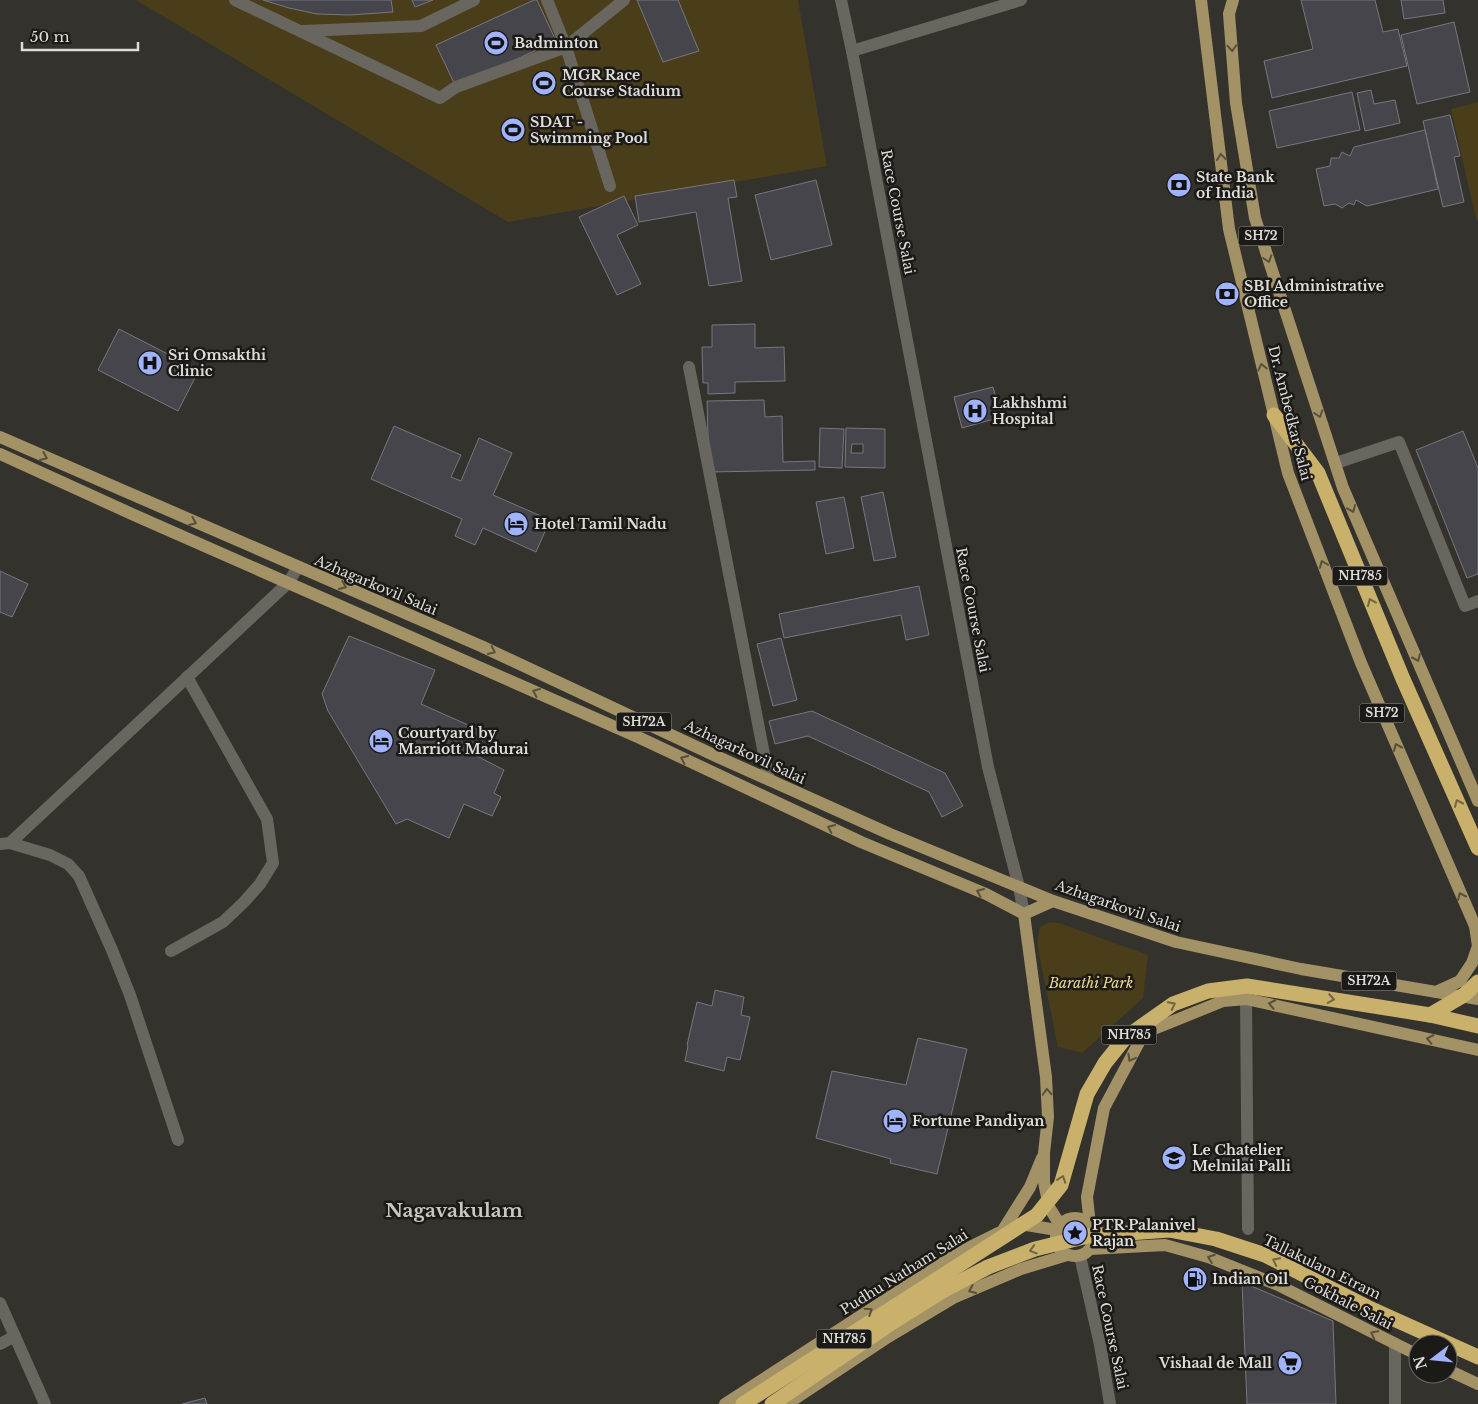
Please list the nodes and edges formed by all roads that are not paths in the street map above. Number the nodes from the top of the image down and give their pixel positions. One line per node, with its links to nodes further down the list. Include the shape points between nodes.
1 (236, 0): 9 (street)
2 (474, 0): 9 (street, via 421,26)
3 (548, 0): 10 (street)
4 (624, 0): 10 (street)
5 (841, 0): 11 (street, Race Course Salai)
6 (1019, 0): 11 (street)
7 (1202, 0): 14 (main road, Dr. Ambedkar Salai / SH72, one-way to 7, via 1229,228)
8 (1233, 0): 17 (main road, Dr. Ambedkar Salai / SH72, one-way to 17, via 1229,14 1236,103 1255,218)
9 (300, 31): 10 (street, via 440,98 456,88)
10 (566, 47): 12 (street)
11 (852, 51): 26 (street, Race Course Salai, via 988,767)
12 (610, 186)
13 (689, 367): 22 (street)
14 (1274, 415): 25 (highway, NH785, one-way to 14, via 1318,474); 31 (main road, Dr. Ambedkar Salai / SH72, one-way to 14, via 1460,981 1472,963 1478,946 1475,926 1361,663 1288,474)
15 (0, 437): 18 (main road, Azhagarkovil Salai / SH72A, one-way to 18)
16 (0, 454): 19 (main road, SH72A)
17 (1336, 463): 20 (street, via 1399,442 1465,606); 23 (main road, Dr. Ambedkar Salai / SH72, one-way to 23, via 1343,488)
18 (298, 567): 19 (street); 22 (main road, Azhagarkovil Salai / SH72A, one-way to 22, via 481,646)
19 (288, 583): 21 (street); 28 (main road, SH72A, one-way to 19, via 640,738)
20 (1478, 600)
21 (187, 678): 24 (street); 29 (street, via 267,819 273,863 260,884 224,922)
22 (769, 780): 26 (main road, Azhagarkovil Salai / SH72A)
23 (1478, 801)
24 (5, 843): 37 (street, via 50,855 68,864 79,876 130,995)
25 (1478, 848)
26 (1019, 887): 27 (main road, Azhagarkovil Salai / SH72A); 28 (street, Race Course Salai)
27 (1053, 901): 28 (main road); 31 (main road, Azhagarkovil Salai / SH72A, via 1176,942 1302,969)
28 (1024, 914): 38 (main road, Race Course Salai, one-way to 28, via 1048,1117 1046,1077)
29 (171, 951)
30 (1478, 982): 34 (highway)
31 (1436, 992): 33 (main road, Azhagarkovil Salai / SH72A)
32 (1246, 999): 36 (main road, one-way to 32); 39 (main road, one-way to 39, via 1223,1001 1144,1033 1104,1108 1087,1197); 41 (street)
33 (1478, 999)
34 (1430, 1015): 35 (highway, NH785); 55 (highway, NH785, one-way to 34, via 1037,1215 1061,1185 1087,1094 1105,1064 1125,1038 1172,1004 1208,991 1247,986)
35 (1478, 1026)
36 (1478, 1050)
37 (178, 1140)
38 (1044, 1153): 40 (main road, Race Course Salai, via 1048,1207); 42 (main road, via 1030,1187)
39 (1090, 1224): 40 (main road, via 1071,1218); 43 (main road, via 1094,1243)
40 (1059, 1227): 42 (main road, Pudhu Natham Salai, via 1020,1224); 43 (main road, via 1058,1247)
41 (1248, 1229)
42 (1003, 1230): 54 (main road, Pudhu Natham Salai, one-way to 42, via 933,1269)
43 (1079, 1253): 48 (main road, Gokhale Salai, one-way to 43, via 1278,1285 1208,1257 1165,1246); 57 (main road, one-way to 57, via 1020,1269 953,1298); 58 (street, Race Course Salai)
44 (0, 1302): 45 (street)
45 (3, 1317): 46 (street)
46 (15, 1336): 47 (street); 53 (street)
47 (0, 1344)
48 (1395, 1344): 49 (main road, Gokhale Salai); 59 (street)
49 (1408, 1350)
50 (1478, 1357): 56 (highway, Tallakulam Etram / NH785, one-way to 56, via 1367,1307 1265,1255 1216,1239 1169,1230 1088,1236 1035,1249 988,1267 890,1324)
51 (1458, 1375): 52 (main road)
52 (1478, 1384)
53 (44, 1404)
54 (725, 1404)
55 (743, 1404)
56 (772, 1404)
57 (786, 1404)
58 (1110, 1404)
59 (1395, 1404)

